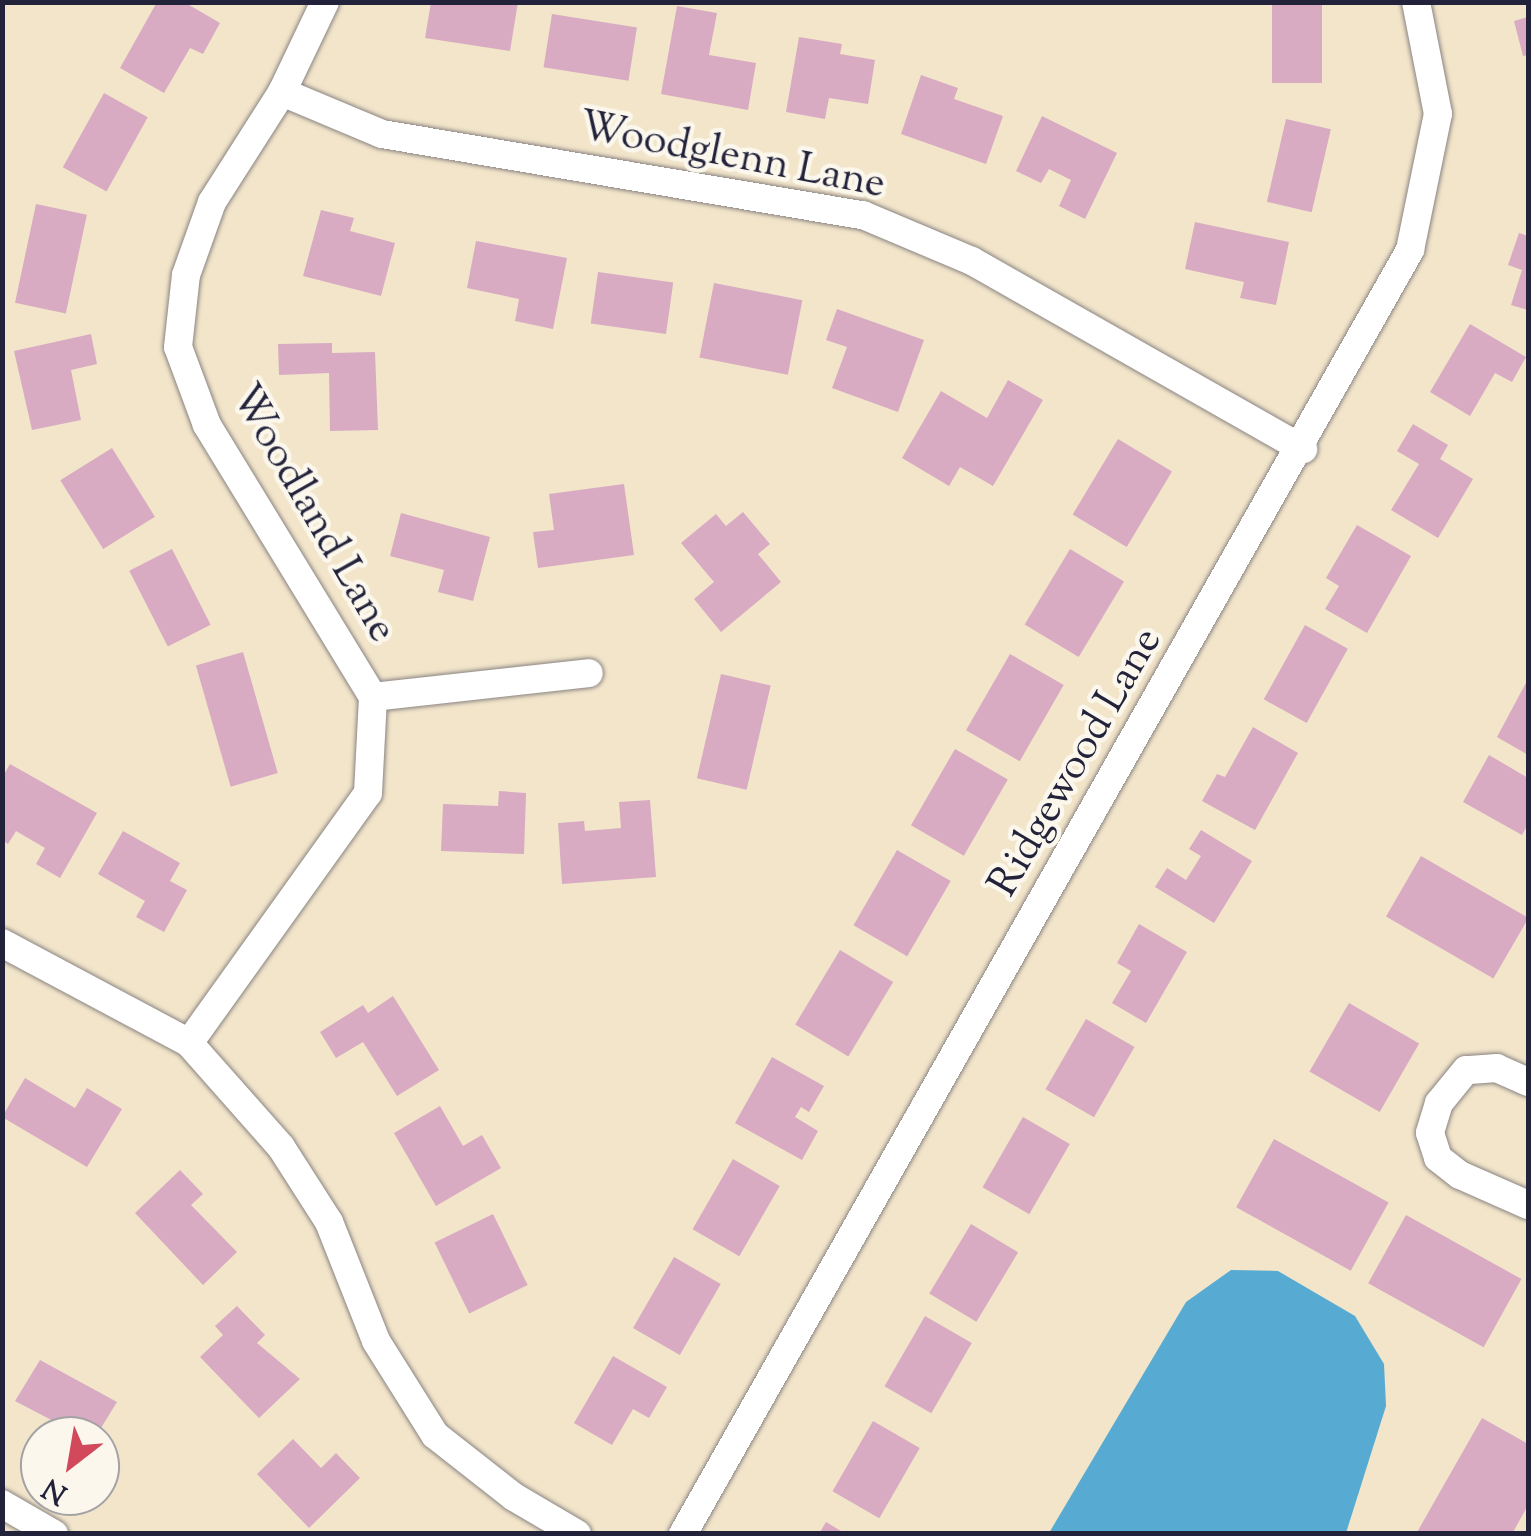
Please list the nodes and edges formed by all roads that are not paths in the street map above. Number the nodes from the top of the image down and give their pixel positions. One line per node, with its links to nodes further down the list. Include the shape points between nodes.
1 (325, 2): 3 (street, Woodland Lane)
2 (1416, 2): 4 (street, Ridgewood Lane, via 1438,114 1410,250)
3 (282, 92): 4 (street, Woodglenn Lane, via 382,134 863,215 972,261); 6 (street, Woodland Lane, via 212,202 186,275 178,347 206,425)
4 (1302, 448): 14 (street, Ridgewood Lane)
5 (589, 672): 6 (street)
6 (373, 696): 8 (street, Woodland Lane, via 368,792)
7 (2, 944): 8 (street)
8 (189, 1043): 13 (street, via 282,1147 329,1222 376,1341 435,1436 514,1497)
9 (1528, 1082): 10 (street, via 1497,1068 1466,1070 1438,1103 1430,1134 1438,1158 1460,1175)
10 (1528, 1205)
11 (2, 1504): 12 (street)
12 (54, 1534)
13 (578, 1534)
14 (683, 1534)

